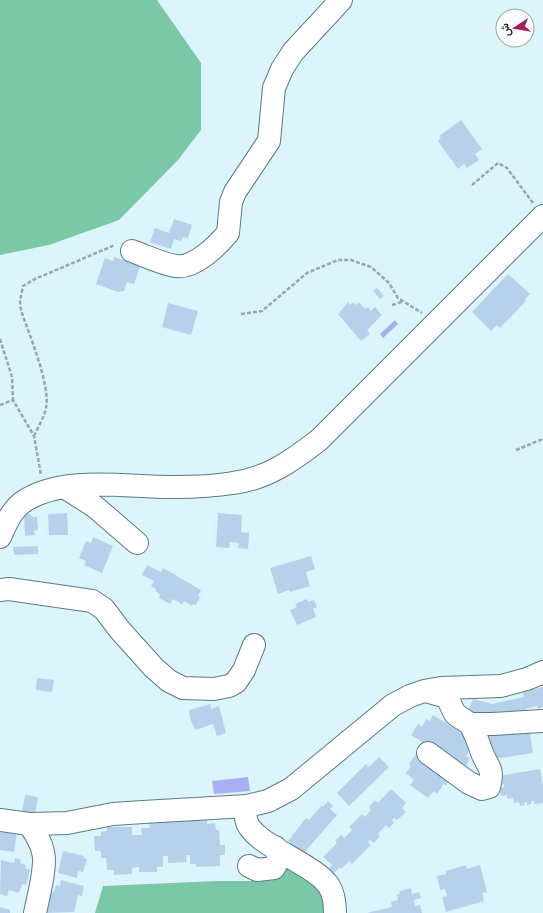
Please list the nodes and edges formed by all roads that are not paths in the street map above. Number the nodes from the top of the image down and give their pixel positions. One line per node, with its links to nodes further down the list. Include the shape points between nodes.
1 (341, 0): 3 (street, via 293,52 282,69 274,88 269,141 235,192 231,202 228,233 205,254 189,264 177,267)
2 (543, 217): 4 (street, via 319,440 282,467 233,483 176,487)
3 (132, 251)
4 (64, 487): 5 (street, via 25,500 14,510); 6 (street, via 94,506)
5 (0, 537)
6 (136, 544)
7 (0, 590): 8 (street, via 9,589 92,601 104,609 154,668 169,681 183,688 214,689 230,686 244,670)
8 (254, 645)
9 (543, 672): 10 (street, via 501,686)
10 (424, 691): 12 (street, via 447,697 455,714); 14 (street, via 393,705 291,790 268,801)
11 (543, 720): 12 (street)
12 (470, 724): 13 (street, via 489,764 492,778 489,787 482,789 469,783)
13 (428, 753)
14 (247, 806): 16 (street, via 114,814 67,823); 17 (street, via 246,819 251,828)
15 (0, 820): 16 (street)
16 (30, 824): 19 (street, via 44,853)
17 (275, 848): 18 (street, via 279,859 274,868 257,870); 20 (street, via 317,874 329,886)
18 (249, 866)
19 (35, 913)
20 (335, 913)

